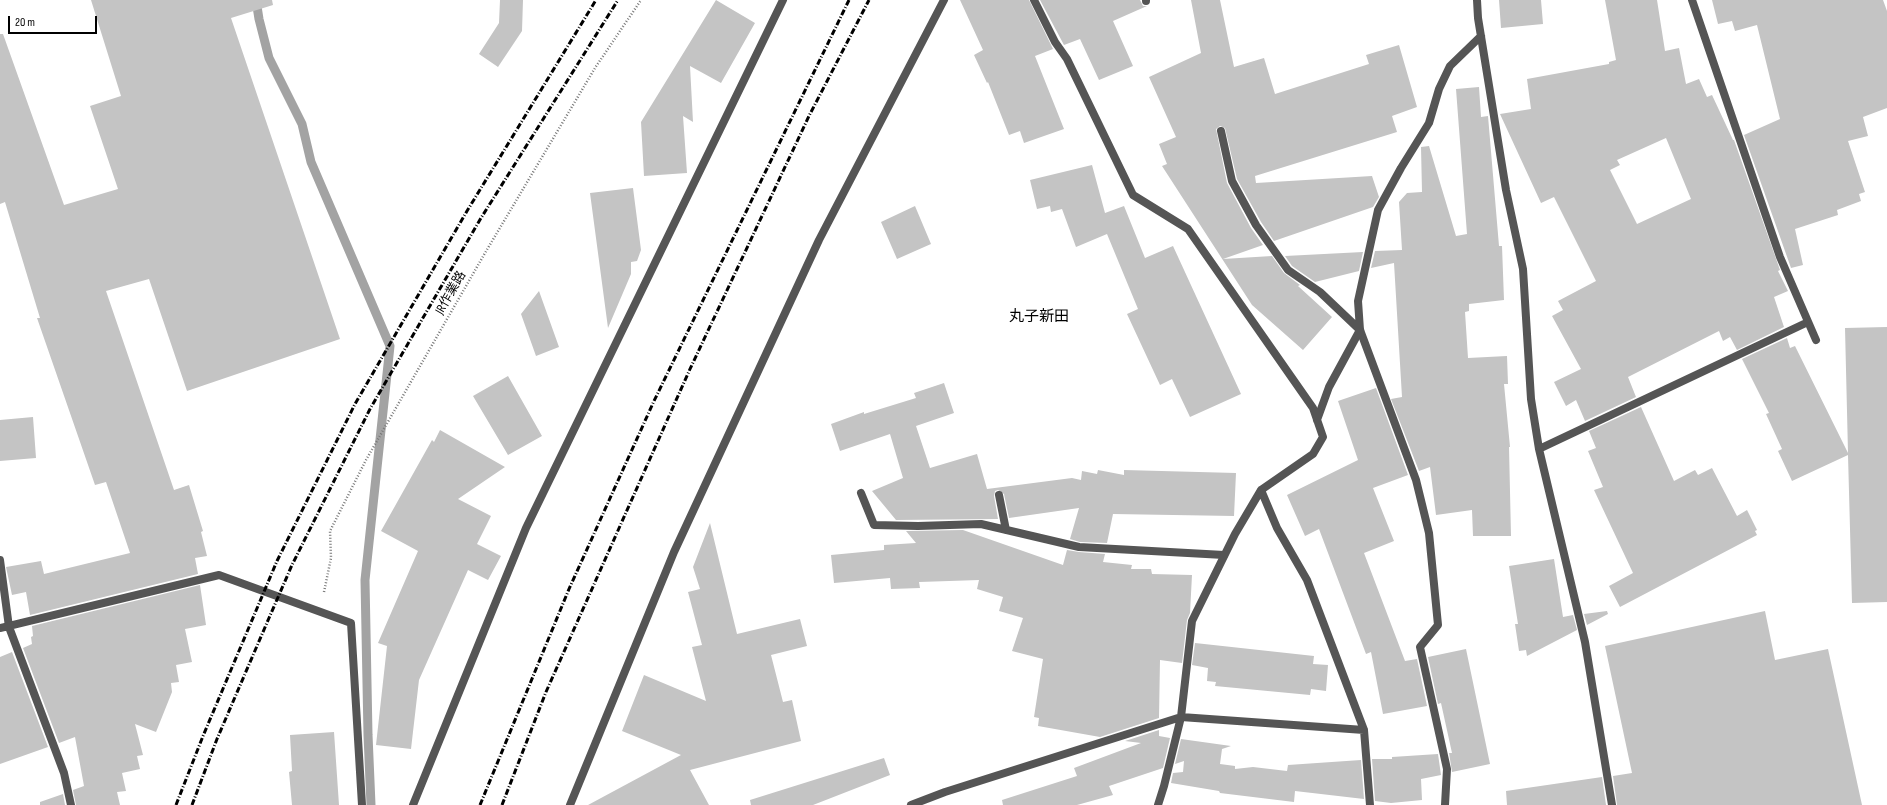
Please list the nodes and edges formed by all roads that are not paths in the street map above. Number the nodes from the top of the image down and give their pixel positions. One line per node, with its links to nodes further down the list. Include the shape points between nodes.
1 (783, 0): 25 (street, via 526,528)
2 (944, 0): 26 (street, via 819,240 677,545)
3 (1034, 0): 11 (street, via 1055,42 1067,59 1133,195 1188,229 1313,408)
4 (1477, 0): 6 (street)
5 (1692, 0): 8 (street, via 1780,257)
6 (1481, 36): 9 (street, via 1450,66 1439,89 1429,123 1378,210 1358,301); 12 (street, via 1506,190 1523,269 1531,399)
7 (1221, 131): 9 (street, via 1232,181 1256,225 1288,270 1320,292)
8 (1808, 322): 10 (street); 12 (street)
9 (1360, 330): 11 (street, via 1329,387); 30 (street, via 1416,480 1429,533 1438,625 1420,647 1447,769)
10 (1816, 340)
11 (1317, 420): 13 (street, via 1323,437 1313,454)
12 (1539, 449): 31 (street, via 1585,642)
13 (1261, 490): 17 (street); 22 (street, via 1277,528 1307,580)
14 (862, 493): 16 (street, via 874,525 981,524)
15 (999, 495): 16 (street)
16 (1006, 530): 17 (street, via 1079,547)
17 (1224, 555): 21 (street, via 1192,621)
18 (0, 560): 19 (street)
19 (9, 626): 20 (street); 23 (street, via 64,772); 24 (street, via 218,575 351,623)
20 (0, 628)
21 (1181, 717): 22 (street); 27 (street); 28 (street)
22 (1364, 730): 29 (street)
23 (71, 805)
24 (362, 805)
25 (413, 805)
26 (570, 805)
27 (911, 805)
28 (1158, 805)
29 (1370, 805)
30 (1444, 805)
31 (1612, 805)

